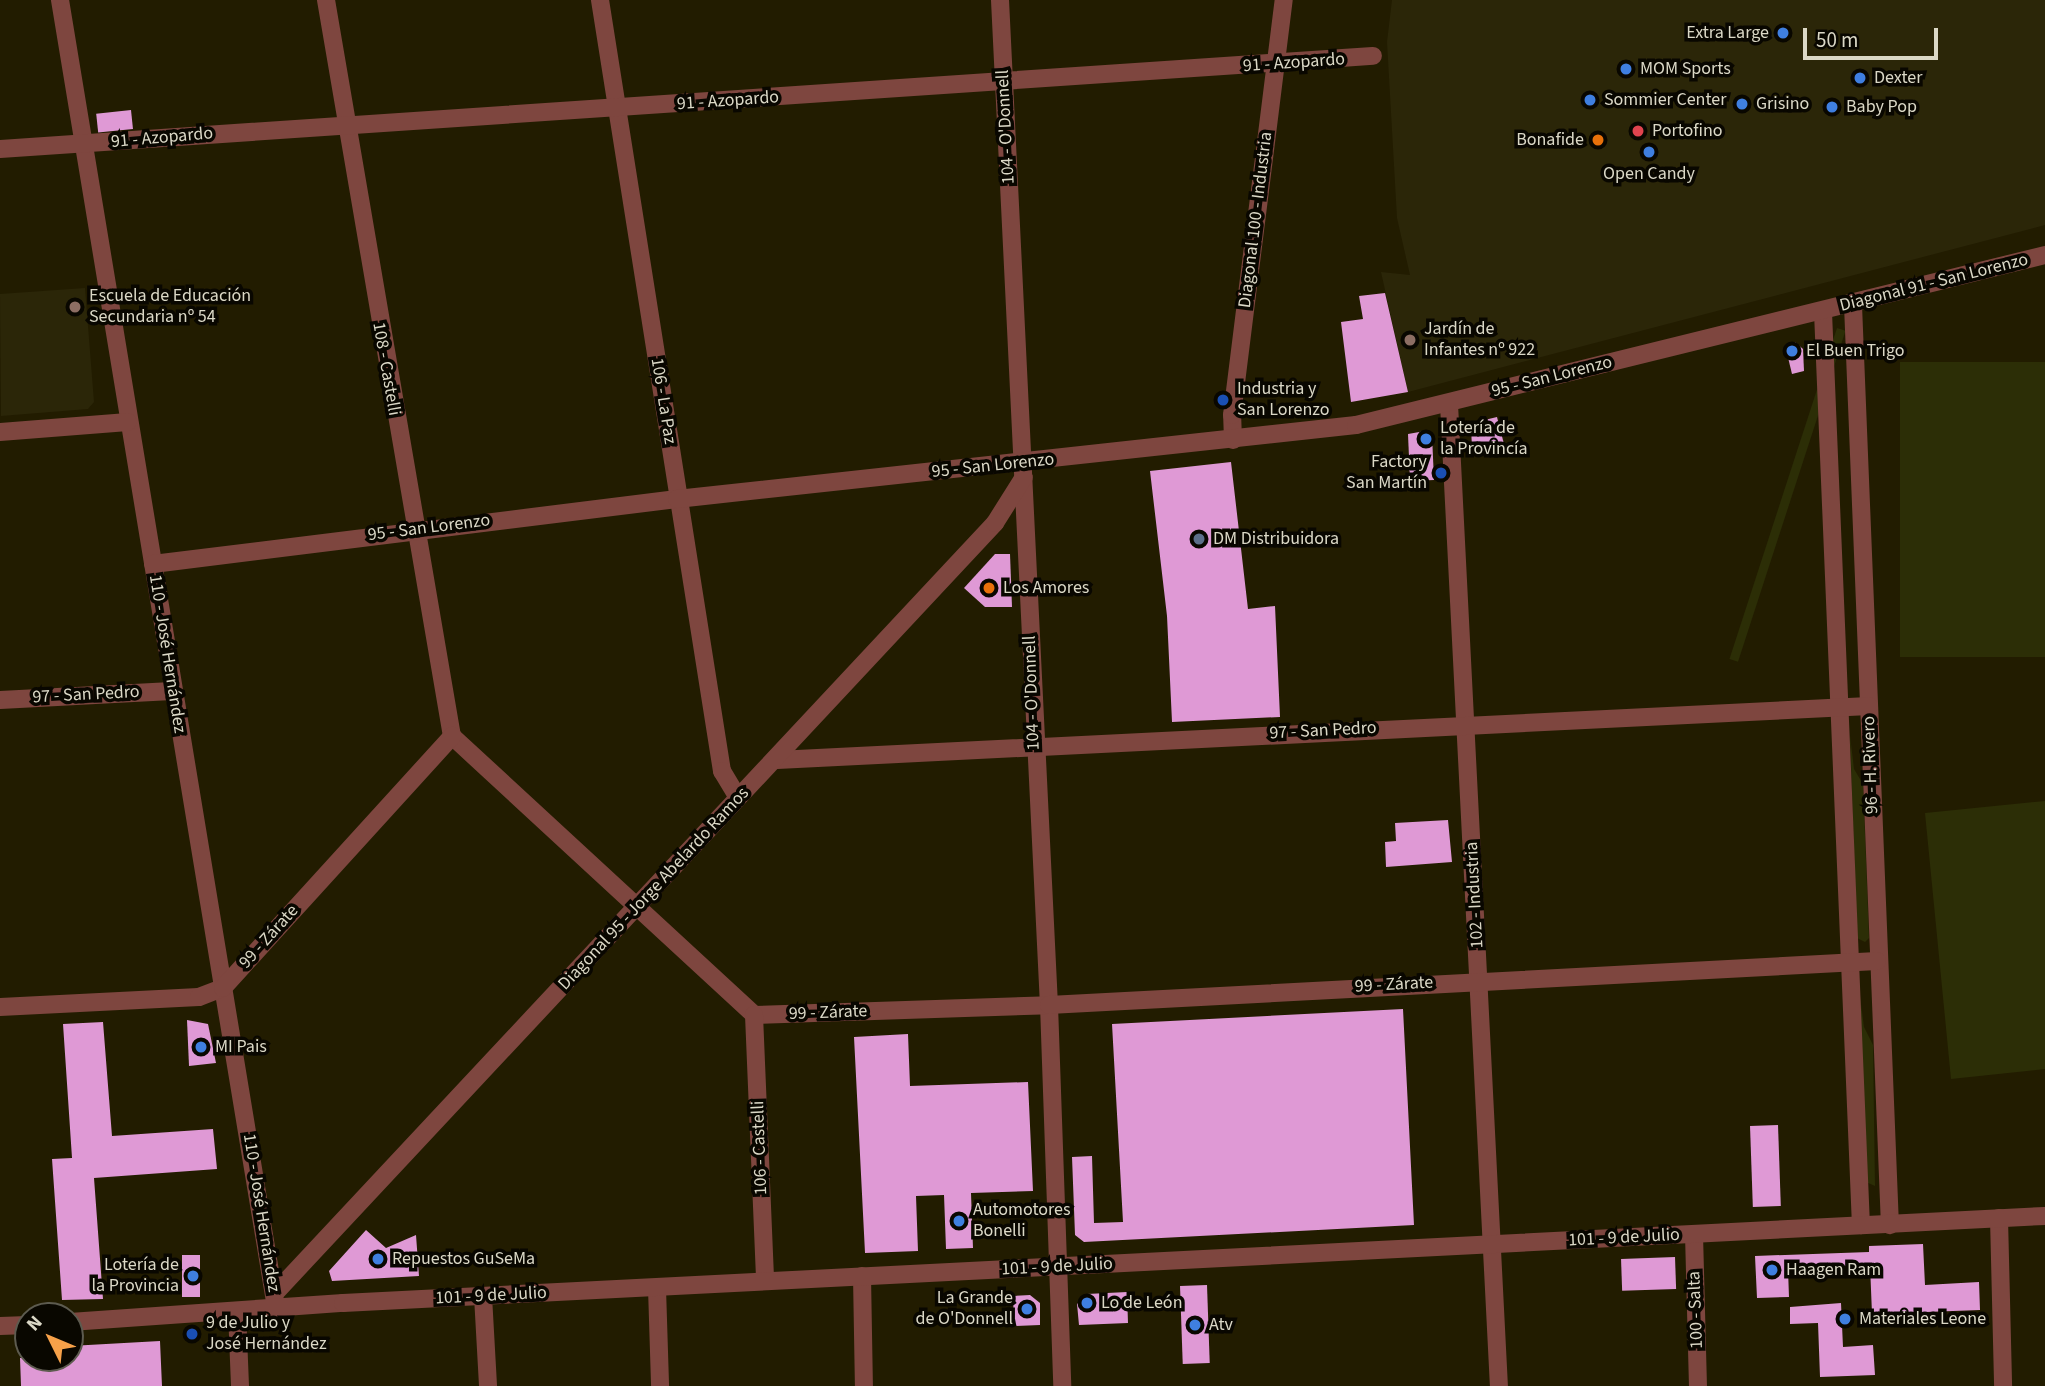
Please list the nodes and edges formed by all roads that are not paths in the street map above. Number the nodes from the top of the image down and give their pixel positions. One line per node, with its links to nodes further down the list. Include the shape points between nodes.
1 (60, 0): 11 (street, 110 - José Hernández)
2 (326, 0): 10 (street, 108 - Castelli)
3 (600, 0): 9 (street, 106 - La Paz)
4 (1000, 0): 8 (street, 104 - O'Donnell)
5 (1284, 0): 7 (street, Diagonal 100 - Industria)
6 (1373, 57): 7 (street, 91 - Azopardo)
7 (1276, 65): 8 (street, 91 - Azopardo); 19 (street, Diagonal 100 - Industria, via 1232,415)
8 (1004, 82): 9 (street, 91 - Azopardo); 20 (street, 104 - O'Donnell)
9 (618, 109): 10 (street, 91 - Azopardo); 21 (street, 106 - La Paz)
10 (345, 124): 11 (street, 91 - Azopardo); 22 (street, 108 - Castelli)
11 (83, 144): 12 (street, 91 - Azopardo); 17 (street, 110 - José Hernández)
12 (0, 149)
13 (2045, 255): 14 (street, Diagonal 91 - San Lorenzo)
14 (1853, 305): 15 (street, Diagonal 91 - San Lorenzo); 26 (street, 96 - H. Rivero)
15 (1823, 312): 16 (street, 95 - San Lorenzo); 27 (street, 96 - H. Rivero)
16 (1450, 404): 19 (street, 95 - San Lorenzo, via 1356,425); 28 (street, 102 - Industria)
17 (128, 422): 18 (street); 23 (street, 110 - José Hernández)
18 (0, 432)
19 (1233, 440): 20 (street, 95 - San Lorenzo)
20 (1023, 470): 21 (street, 95 - San Lorenzo); 30 (street, 104 - O'Donnell); 31 (street, Diagonal 95 - Jorge Abelardo Ramos, via 995,523)
21 (677, 499): 22 (street, 95 - San Lorenzo); 32 (street, 106 - La Paz, via 722,771)
22 (414, 530): 23 (street, 95 - San Lorenzo); 29 (street, 108 - Castelli)
23 (153, 564): 24 (street, 110 - José Hernández)
24 (172, 691): 25 (street, 97 - San Pedro); 37 (street, 110 - José Hernández)
25 (0, 700)
26 (1869, 706): 27 (street, 97 - San Pedro); 34 (street, 96 - H. Rivero)
27 (1840, 707): 28 (street, 97 - San Pedro); 35 (street, 96 - H. Rivero)
28 (1467, 724): 30 (street, 97 - San Pedro); 36 (street, 102 - Industria)
29 (452, 736): 33 (street); 37 (street, 99 - Zárate)
30 (1034, 746): 31 (street, 97 - San Pedro); 38 (street, 104 - O'Donnell)
31 (777, 760): 32 (street, Diagonal 95 - Jorge Abelardo Ramos)
32 (738, 798): 33 (street, Diagonal 95 - Jorge Abelardo Ramos)
33 (636, 908): 40 (street); 52 (street, Diagonal 95 - Jorge Abelardo Ramos)
34 (1877, 961): 35 (street, 99 - Zárate); 44 (street, 96 - H. Rivero)
35 (1851, 962): 36 (street, 99 - Zárate); 43 (street, 96 - H. Rivero)
36 (1480, 980): 38 (street, 99 - Zárate); 46 (street, 102 - Industria)
37 (223, 988): 39 (street, via 200,997); 52 (street, 110 - José Hernández)
38 (1049, 1005): 40 (street, 99 - Zárate); 47 (street, 104 - O'Donnell)
39 (0, 1007)
40 (754, 1015): 49 (street, 106 - Castelli)
41 (2045, 1216): 42 (street, 101 - 9 de Julio)
42 (1999, 1219): 44 (street, 101 - 9 de Julio); 62 (street)
43 (1861, 1225): 44 (street, 101 - 9 de Julio); 45 (street, 101 - 9 de Julio)
44 (1890, 1225)
45 (1694, 1234): 46 (street, 101 - 9 de Julio); 61 (street, 100 - Salta)
46 (1494, 1245): 47 (street, 101 - 9 de Julio); 60 (street, 102 - Industria)
47 (1056, 1267): 48 (street, 101 - 9 de Julio); 59 (street, 104 - O'Donnell)
48 (862, 1276): 49 (street, 101 - 9 de Julio); 58 (street)
49 (765, 1281): 50 (street, 101 - 9 de Julio)
50 (657, 1288): 51 (street, 101 - 9 de Julio); 57 (street)
51 (483, 1296): 52 (street, 101 - 9 de Julio); 56 (street)
52 (275, 1300): 53 (street, 101 - 9 de Julio)
53 (237, 1311): 54 (street, 101 - 9 de Julio); 55 (street)
54 (84, 1321)
55 (240, 1386)
56 (488, 1386)
57 (660, 1386)
58 (864, 1386)
59 (1062, 1386)
60 (1499, 1386)
61 (1698, 1386)
62 (2003, 1386)

